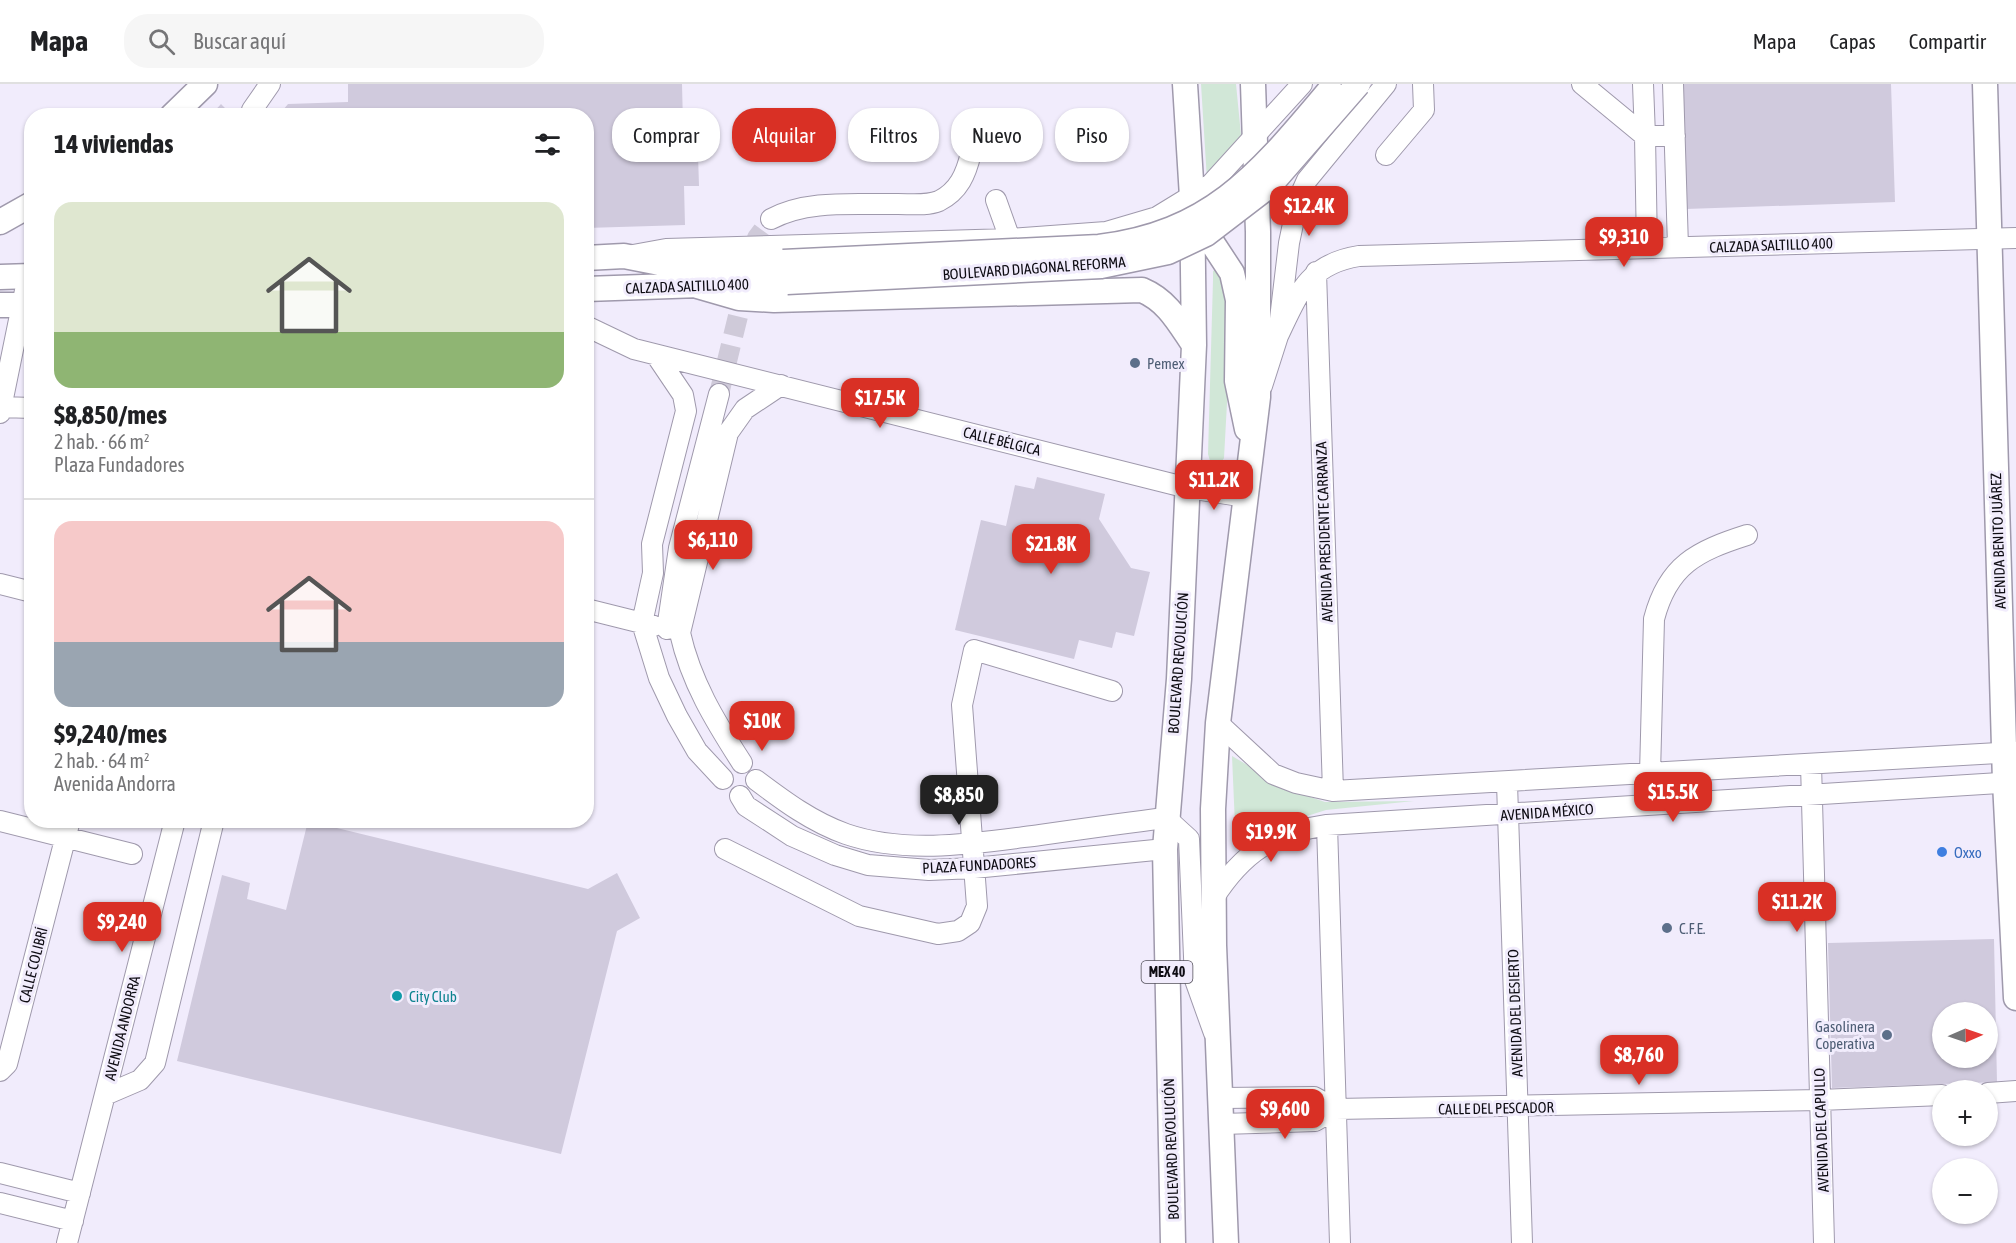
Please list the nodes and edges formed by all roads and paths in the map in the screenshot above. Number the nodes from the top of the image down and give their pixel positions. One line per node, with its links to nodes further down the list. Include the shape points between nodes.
1 (206, 84): 14 (main road)
2 (270, 84): 15 (street)
3 (1185, 84): 22 (main road, BOULEVARD REVOLUCIÓN / MEX 40)
4 (1253, 84): 17 (main road, MEX 40)
5 (1304, 84): 16 (street, via 1304,107 1312,122 1327,131); 17 (street)
6 (1336, 84): 38 (main road, BOULEVARD DIAGONAL REFORMA, bridge, via 1244,184 1200,217 1165,234 1099,248)
7 (1358, 84): 38 (main road, BOULEVARD DIAGONAL REFORMA, bridge, via 1270,185 1206,234 1168,252 1101,266)
8 (1386, 84): 16 (street)
9 (1423, 84): 20 (street, via 1424,110)
10 (1582, 84): 18 (street)
11 (1643, 84): 18 (street)
12 (1673, 84): 19 (street)
13 (1985, 84): 31 (main road, AVENIDA BENITO JUÁREZ)
14 (181, 108)
15 (253, 108)
16 (1344, 133): 47 (street, via 1307,180 1298,200 1288,243)
17 (1255, 136): 22 (street, via 1211,184); 52 (main road, MEX 40)
18 (1645, 136): 19 (street); 25 (street)
19 (1675, 136): 23 (street)
20 (1386, 155)
21 (968, 162): 27 (street, via 966,175 951,194 931,203 815,207 785,211)
22 (1192, 197): 29 (street, via 1157,217); 48 (main road, BOULEVARD REVOLUCIÓN / MEX 40); 55 (main road, via 1211,241 1232,273 1238,300 1237,381)
23 (1676, 197): 25 (street); 34 (street)
24 (996, 200): 33 (street)
25 (1646, 200): 35 (street)
26 (24, 208): 28 (main road)
27 (771, 219)
28 (0, 222)
29 (1106, 232): 30 (street); 43 (main road, via 1113,242 1117,262 1111,283)
30 (1065, 236): 33 (street); 44 (main road, via 1048,265 1052,284)
31 (1990, 238): 32 (street, CALZADA SALTILLO 400); 34 (street, CALZADA SALTILLO 400); 66 (main road, AVENIDA BENITO JUÁREZ)
32 (2016, 238)
33 (1010, 239): 36 (street, via 676,248)
34 (1678, 247): 35 (street, CALZADA SALTILLO 400)
35 (1647, 248): 39 (street, CALZADA SALTILLO 400, via 1359,256 1337,260)
36 (624, 256): 37 (main road, CALZADA SALTILLO 400); 38 (main road, CALZADA SALTILLO 400, via 670,265)
37 (594, 258)
38 (785, 272): 41 (main road, CALZADA SALTILLO 400)
39 (1316, 272): 47 (street, CALZADA SALTILLO 400, via 1301,289); 74 (street, AVENIDA PRESIDENTE CARRANZA)
40 (20, 273): 45 (street)
41 (694, 285): 42 (main road, CALZADA SALTILLO 400); 44 (main road, via 739,298 774,300)
42 (594, 289)
43 (1102, 291): 44 (main road); 48 (main road, via 1142,290 1154,295 1168,307)
44 (1062, 294)
45 (11, 307): 54 (street)
46 (594, 331): 49 (street, CALLE BÉLGICA)
47 (1278, 336): 52 (street)
48 (1194, 345): 56 (main road, BOULEVARD REVOLUCIÓN / MEX 40)
49 (656, 355): 50 (street, CALLE BÉLGICA); 62 (street, via 683,395 686,411 652,544 653,573)
50 (782, 385): 56 (street, CALLE BÉLGICA); 63 (street, via 745,409 728,433)
51 (719, 394): 63 (street, via 679,548)
52 (1258, 397): 55 (main road, MEX 40)
53 (24, 409): 54 (street)
54 (1, 410)
55 (1251, 446): 57 (main road, MEX 40)
56 (1188, 488): 57 (street, CALLE BÉLGICA); 78 (main road, BOULEVARD REVOLUCIÓN / MEX 40, via 1179,680)
57 (1246, 497): 65 (main road, MEX 40)
58 (1747, 535): 69 (street, via 1709,547 1684,563 1659,598 1654,619)
59 (0, 584): 60 (street)
60 (24, 590)
61 (594, 611): 62 (street)
62 (642, 622): 63 (street); 70 (street, via 658,678 676,716 698,750)
63 (673, 631): 67 (street, via 704,702)
64 (1112, 691): 85 (street, via 974,650 962,705)
65 (1218, 723): 74 (street, AVENIDA MÉXICO, via 1273,774); 90 (main road, MEX 40, via 1213,809)
66 (2010, 752): 68 (street, AVENIDA MÉXICO); 72 (main road, AVENIDA BENITO JUÁREZ)
67 (742, 763): 70 (street, via 732,765); 71 (street, via 754,771)
68 (1811, 764): 69 (street, AVENIDA MÉXICO); 75 (street, AVENIDA DEL CAPULLO)
69 (1650, 774): 73 (street, AVENIDA MÉXICO)
70 (723, 778): 76 (street, via 729,792)
71 (756, 780): 76 (street, via 751,791); 85 (street, PLAZA FUNDADORES, via 813,819 846,834 893,843)
72 (2011, 782): 75 (street, AVENIDA MÉXICO); 91 (main road, AVENIDA BENITO JUÁREZ)
73 (1507, 783): 74 (street, AVENIDA MÉXICO); 77 (street, AVENIDA DEL DESIERTO)
74 (1333, 791)
75 (1812, 794): 77 (street, AVENIDA MÉXICO); 99 (street, AVENIDA DEL CAPULLO)
76 (740, 796): 89 (street, PLAZA FUNDADORES, via 746,806 792,836 868,865 929,870)
77 (1510, 815): 81 (street, AVENIDA MÉXICO); 100 (street, AVENIDA DEL DESIERTO)
78 (1166, 818): 85 (street, PLAZA FUNDADORES); 87 (main road, BOULEVARD REVOLUCIÓN / MEX 40); 92 (street, via 1189,839 1195,980)
79 (0, 821): 80 (street)
80 (24, 824)
81 (1327, 825): 90 (street, AVENIDA MÉXICO, via 1299,829 1272,839 1229,875); 101 (street)
82 (173, 828): 96 (street, AVENIDA ANDORRA)
83 (212, 828): 96 (street, AVENIDA ANDORRA, via 155,1063 140,1080)
84 (68, 829): 88 (street); 93 (street, CALLE COLIBRÍ, via 8,1064)
85 (972, 844): 89 (street)
86 (724, 849): 89 (street, via 859,916 938,934 958,931 970,923 977,906)
87 (1165, 849): 89 (street, PLAZA FUNDADORES); 108 (main road, BOULEVARD REVOLUCIÓN / MEX 40)
88 (132, 854)
89 (974, 868)
90 (1214, 899): 92 (main road, MEX 40)
91 (2016, 998)
92 (1219, 1046): 98 (main road, MEX 40)
93 (0, 1071)
94 (2016, 1091): 95 (street)
95 (1998, 1092)
96 (105, 1095): 104 (street, AVENIDA ANDORRA)
97 (1932, 1095): 99 (street, CALLE DEL PESCADOR)
98 (1221, 1098): 101 (street, via 1314,1097); 102 (main road, MEX 40)
99 (1821, 1100): 100 (street, CALLE DEL PESCADOR); 112 (street, AVENIDA DEL CAPULLO)
100 (1518, 1108): 101 (street, CALLE DEL PESCADOR); 111 (street, AVENIDA DEL DESIERTO)
101 (1336, 1109): 102 (street, via 1315,1120); 110 (street)
102 (1222, 1124): 109 (main road, MEX 40)
103 (0, 1173): 104 (street)
104 (80, 1193): 106 (street, AVENIDA ANDORRA)
105 (0, 1203): 106 (street)
106 (73, 1221): 107 (street, AVENIDA ANDORRA)
107 (67, 1243)
108 (1173, 1243)
109 (1226, 1243)
110 (1340, 1243)
111 (1522, 1243)
112 (1824, 1243)

